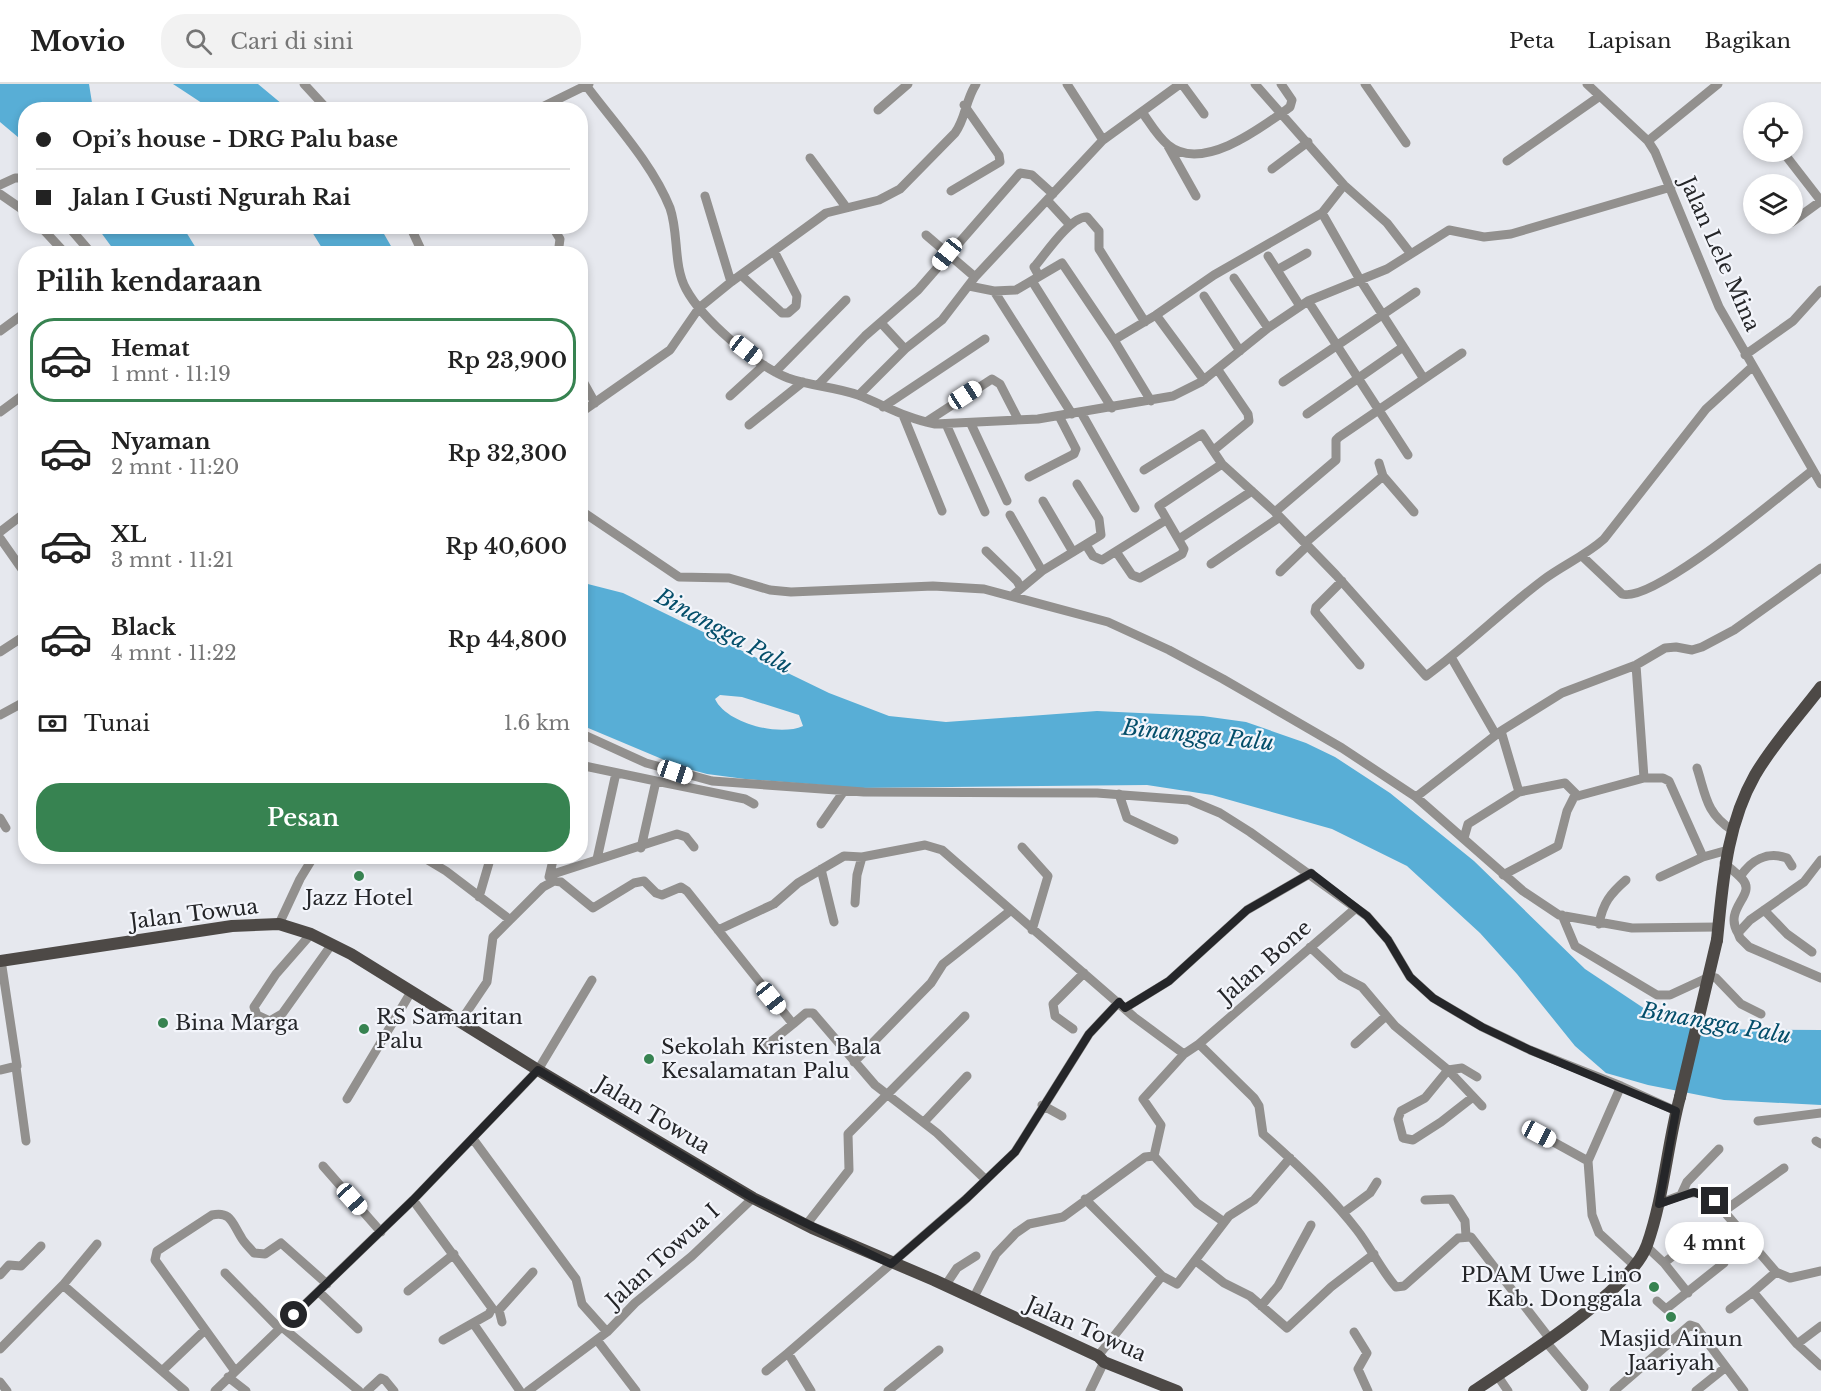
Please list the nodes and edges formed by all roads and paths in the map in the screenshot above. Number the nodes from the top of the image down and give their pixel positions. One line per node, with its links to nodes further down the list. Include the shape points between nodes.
1 (304, 84): 13 (street)
2 (587, 84): 14 (street); 68 (street, via 665,198 674,222 681,276)
3 (908, 84): 16 (street)
4 (976, 84): 15 (street)
5 (1066, 84): 20 (street)
6 (1181, 84): 17 (street); 18 (street)
7 (1255, 84): 19 (street)
8 (1281, 84): 19 (street, via 1292,103)
9 (1365, 84): 23 (street)
10 (1587, 84): 12 (street, Jalan Lele Mina)
11 (1718, 84): 21 (street)
12 (1600, 96): 21 (street, Jalan Lele Mina); 26 (street)
13 (321, 102)
14 (552, 102)
15 (964, 105): 33 (street, via 1000,162); 40 (street, via 962,122 955,133 900,189 879,200)
16 (878, 110)
17 (1142, 111): 20 (street); 24 (street)
18 (1204, 114)
19 (1281, 114): 22 (street); 24 (street, via 1211,153 1195,155)
20 (1103, 140): 37 (street)
21 (1648, 141): 32 (street, Jalan Lele Mina)
22 (1308, 142): 28 (street); 31 (street)
23 (1406, 143)
24 (1168, 146): 36 (street)
25 (810, 158): 40 (street)
26 (1507, 160)
27 (1791, 162): 38 (street)
28 (1272, 169)
29 (18, 177): 30 (street)
30 (0, 185)
31 (1344, 185): 41 (street); 52 (street, via 1387,223)
32 (1671, 187): 52 (street, via 1512,234 1484,237 1449,230); 83 (street, Jalan Lele Mina, via 1719,307)
33 (951, 191)
34 (0, 194): 39 (street)
35 (705, 196): 60 (street)
36 (1196, 196)
37 (1050, 197): 43 (street); 51 (street, via 1032,175 1020,173); 56 (street)
38 (1821, 201): 42 (street)
39 (18, 206)
40 (846, 207): 49 (street, via 818,218)
41 (1322, 213): 58 (street); 70 (street, via 1214,274)
42 (1803, 214)
43 (1070, 225): 59 (street, via 1034,267); 73 (street, via 1084,216 1099,231 1099,249)
44 (47, 234): 47 (street)
45 (75, 234): 48 (street)
46 (926, 235): 51 (street)
47 (59, 246)
48 (85, 246)
49 (774, 251): 55 (street); 55 (street, via 797,296 796,306 788,314 782,313)
50 (1306, 253): 54 (street)
51 (947, 254): 56 (street); 72 (street, via 918,290)
52 (1411, 254): 58 (street, via 1387,269)
53 (1268, 256): 54 (street)
54 (1277, 270): 67 (street)
55 (741, 275): 60 (street)
56 (975, 277): 61 (street)
57 (1234, 278): 74 (street)
58 (1359, 278): 67 (street); 69 (street)
59 (1036, 279): 62 (street, via 1016,290); 77 (street, via 1062,262); 103 (street)
60 (731, 282): 68 (street)
61 (969, 286): 62 (street); 80 (street, via 942,320)
62 (994, 291): 106 (street)
63 (1821, 291): 83 (street, via 1793,321)
64 (1416, 292): 69 (street)
65 (1204, 296): 81 (street)
66 (846, 300): 87 (street)
67 (1304, 303): 74 (street); 78 (street)
68 (699, 308): 84 (street); 99 (street, via 670,350)
69 (1382, 314): 78 (street); 79 (street)
70 (1156, 315): 73 (street); 90 (street)
71 (18, 318): 75 (street)
72 (881, 322): 80 (street); 93 (street)
73 (1145, 322): 77 (street)
74 (1268, 328): 81 (street)
75 (0, 331)
76 (985, 339): 102 (street)
77 (1114, 340): 100 (street)
78 (1336, 346): 88 (street); 92 (street)
79 (1403, 347): 88 (street); 89 (street)
80 (905, 349): 95 (street)
81 (1240, 351): 86 (street)
82 (1462, 353): 89 (street)
83 (1745, 355): 85 (street, Jalan Lele Mina)
84 (764, 365): 87 (street); 96 (street)
85 (1752, 367): 121 (street, Jalan Lele Mina); 146 (street, via 1706,409 1613,529)
86 (1218, 370): 90 (street); 116 (street, via 1250,422)
87 (776, 372): 91 (street)
88 (1356, 378): 104 (street); 108 (street)
89 (1424, 378): 104 (street)
90 (1204, 380): 100 (street, via 1173,396)
91 (803, 382): 93 (street); 113 (street)
92 (1283, 382)
93 (818, 385): 95 (street)
94 (588, 390): 99 (street)
95 (860, 395): 102 (street)
96 (730, 396)
97 (588, 398): 99 (street)
98 (18, 399): 105 (street)
99 (594, 400): 101 (street)
100 (1151, 401): 103 (street)
101 (588, 406)
102 (883, 406): 109 (street)
103 (1112, 408): 107 (street)
104 (1377, 410): 117 (street); 133 (street, via 1336,440 1336,460)
105 (0, 412)
106 (1072, 414): 107 (street); 110 (street)
107 (1082, 414): 129 (street)
108 (1307, 414)
109 (903, 415): 112 (street); 130 (street)
110 (1059, 416): 111 (street); 123 (street, via 1076,449 1074,454)
111 (1018, 419): 112 (street, via 1000,384 992,379); 115 (street)
112 (926, 422): 114 (street)
113 (749, 424)
114 (946, 424): 115 (street); 131 (street)
115 (971, 424): 127 (street)
116 (1215, 449): 119 (street); 120 (street, via 1199,434)
117 (1408, 455)
118 (1379, 463): 122 (street)
119 (1222, 464): 126 (street); 137 (street, via 1159,506)
120 (1144, 470)
121 (1816, 471): 125 (street, Jalan Lele Mina); 146 (street, via 1692,564 1640,593 1622,594)
122 (1383, 476): 132 (street); 141 (street)
123 (1029, 477)
124 (1077, 484): 142 (street, via 1102,531)
125 (1821, 484)
126 (1252, 491): 133 (street); 140 (street)
127 (1007, 501)
128 (1043, 501): 144 (street)
129 (1136, 508)
130 (942, 511)
131 (985, 512)
132 (1414, 512)
133 (1278, 514): 141 (street); 148 (street)
134 (588, 515): 154 (street, via 679,577 729,578 791,592 952,586)
135 (1010, 515): 150 (street)
136 (18, 518): 138 (street)
137 (1166, 520): 140 (street); 145 (street)
138 (0, 532)
139 (0, 538): 147 (street)
140 (1179, 539): 145 (street, via 1182,554 1140,578 1132,575)
141 (1306, 544): 151 (street); 152 (street)
142 (1086, 545): 144 (street); 145 (street, via 1097,560)
143 (986, 551): 153 (street)
144 (1073, 552): 150 (street)
145 (1117, 553)
146 (1583, 556): 157 (street, via 1542,580)
147 (18, 564)
148 (1211, 564)
149 (1821, 567): 159 (street, via 1734,630 1692,650 1665,648)
150 (1042, 571): 153 (street)
151 (1280, 572)
152 (1342, 581): 157 (street, via 1425,676); 158 (street, via 1315,612)
153 (1021, 588): 154 (street)
154 (1012, 596): 174 (street, via 1108,622 1169,650 1342,748)
155 (18, 640): 156 (street)
156 (0, 652)
157 (1452, 657): 163 (street)
158 (1360, 665)
159 (1636, 665): 163 (street, via 1562,693); 168 (street)
160 (1821, 687): 179 (main road, via 1754,776)
161 (18, 705): 162 (street)
162 (0, 715)
163 (1498, 733): 171 (street); 174 (street)
164 (588, 737): 170 (street, via 646,763 690,777)
165 (588, 767): 167 (street)
166 (1697, 768): 179 (street, via 1710,810)
167 (616, 773): 169 (street); 188 (street)
168 (1644, 778): 173 (street); 187 (street, via 1669,781)
169 (656, 781): 175 (street); 184 (street)
170 (844, 791): 172 (street); 177 (street)
171 (1519, 792): 173 (street, via 1565,783); 180 (street, via 1468,824)
172 (1119, 794): 181 (street, via 1127,818); 199 (street, via 1189,800 1209,808)
173 (1578, 796): 201 (street, via 1570,802 1558,846)
174 (1416, 797): 180 (street)
175 (754, 804)
176 (0, 818): 178 (street)
177 (821, 824)
178 (6, 828)
179 (1732, 830): 185 (main road)
180 (1464, 838): 201 (street)
181 (1174, 840)
182 (694, 847): 184 (street, via 679,834)
183 (1022, 847): 218 (street, via 1048,876)
184 (640, 848): 188 (street)
185 (1728, 850): 187 (street); 191 (main road)
186 (862, 857): 198 (street, via 844,856); 207 (street); 210 (street, via 917,846 936,847)
187 (1703, 857): 202 (street)
188 (597, 859): 190 (street)
189 (1821, 860): 209 (street, via 1804,882)
190 (588, 862)
191 (1724, 863): 203 (street); 216 (main road)
192 (309, 864): 214 (street)
193 (432, 864): 206 (street)
194 (489, 864): 206 (street)
195 (552, 864): 200 (street)
196 (582, 864): 200 (street)
197 (1792, 866): 203 (street, via 1787,858 1770,855 1748,864)
198 (821, 869): 213 (street); 217 (street, via 774,904)
199 (1311, 873): 208 (street); 229 (street, via 1247,910 1169,981)
200 (550, 875): 205 (street)
201 (1503, 875): 211 (street)
202 (1660, 877)
203 (1740, 877): 219 (street, via 1746,890 1733,916)
204 (1626, 880): 215 (street, via 1602,906)
205 (543, 887): 212 (street); 217 (street, via 561,882 593,908 644,881 662,896 681,888)
206 (479, 897): 212 (street)
207 (855, 903)
208 (1356, 908): 222 (street, Jalan Bone); 247 (street, via 1388,940 1410,977 1433,998 1530,1050)
209 (1764, 910): 219 (street); 223 (street)
210 (1010, 911): 218 (street); 240 (street, via 943,964 931,983)
211 (1562, 915): 215 (street); 230 (street, via 1575,946 1657,995 1670,995 1708,977 1716,978 1741,1004)
212 (508, 919): 233 (street, via 493,937 488,982)
213 (834, 922)
214 (279, 924): 220 (main road, Jalan Towua); 224 (main road, Jalan Towua, via 232,926)
215 (1599, 924): 216 (street, via 1632,928)
216 (1718, 927): 253 (main road, bridge)
217 (718, 930): 234 (street)
218 (1032, 930): 225 (street)
219 (1738, 933): 226 (street, via 1749,947)
220 (310, 934): 221 (main road, Jalan Towua); 221 (street, via 254,1007 256,1016 270,1021 282,1014)
221 (332, 944): 228 (main road, Jalan Towua)
222 (1310, 947): 232 (street, via 1341,976 1362,987); 236 (street, Jalan Bone)
223 (1812, 952)
224 (1, 960): 241 (street)
225 (1084, 973): 229 (street); 235 (street, via 1053,1004 1055,1016)
226 (1821, 978)
227 (592, 980): 243 (street)
228 (411, 992): 233 (main road, Jalan Towua); 250 (street)
229 (1122, 1005): 239 (street); 251 (street, via 1089,1034)
230 (1761, 1014)
231 (965, 1016): 248 (street)
232 (1386, 1016): 237 (street); 244 (street)
233 (460, 1022): 243 (main road, Jalan Towua)
234 (793, 1024): 238 (street); 240 (street, via 806,1013 813,1013)
235 (1073, 1029)
236 (1199, 1044): 239 (street, Jalan Bone); 263 (street, via 1254,1098 1263,1134)
237 (1355, 1044)
238 (762, 1049)
239 (1184, 1054): 262 (street, Jalan Bone, via 1143,1099 1161,1121)
240 (854, 1062): 248 (street)
241 (16, 1067): 242 (street); 260 (street)
242 (0, 1070)
243 (538, 1070): 259 (street); 270 (main road, Jalan Towua)
244 (1448, 1070): 246 (street, via 1462,1068); 249 (street); 249 (street, via 1425,1098 1401,1111 1398,1119 1403,1138 1413,1140)
245 (967, 1076): 257 (street)
246 (1477, 1077)
247 (1621, 1086): 253 (street); 264 (street)
248 (885, 1095): 257 (street); 278 (street, via 848,1134 849,1170)
249 (1473, 1097): 252 (street)
250 (347, 1099)
251 (1042, 1105): 255 (street); 267 (street, via 1023,1141)
252 (1482, 1106)
253 (1676, 1111): 274 (main road)
254 (1821, 1113): 256 (street)
255 (1062, 1116)
256 (1758, 1121)
257 (924, 1122): 267 (street)
258 (1539, 1134): 264 (street)
259 (473, 1139): 272 (street); 315 (street, via 576,1279 582,1304)
260 (26, 1141)
261 (1719, 1149): 269 (street, via 1687,1182)
262 (1154, 1156): 271 (street, via 1140,1160); 277 (street, via 1197,1203)
263 (1290, 1158): 276 (street); 277 (street, via 1254,1200)
264 (1588, 1161): 291 (street, via 1594,1225)
265 (323, 1166): 280 (street)
266 (1784, 1168): 275 (street)
267 (986, 1180): 290 (street)
268 (1377, 1182): 276 (street, via 1370,1193)
269 (1681, 1195): 274 (street); 275 (street, via 1702,1193)
270 (753, 1198): 278 (main road, Jalan Towua); 315 (street, Jalan Towua I)
271 (1086, 1199): 297 (street); 305 (street, via 1058,1220 1029,1224 1016,1233 996,1254)
272 (413, 1200): 280 (street); 285 (street)
273 (1425, 1200): 281 (street, via 1451,1199 1465,1221)
274 (1659, 1204): 284 (main road)
275 (1724, 1211): 294 (street)
276 (1343, 1213): 286 (street)
277 (1224, 1222): 288 (street)
278 (806, 1225): 290 (main road, Jalan Towua)
279 (1311, 1225): 307 (street, via 1278,1286)
280 (381, 1232): 298 (street)
281 (1466, 1236): 286 (street, via 1458,1238 1398,1288); 319 (street, via 1475,1239)
282 (97, 1244): 299 (street)
283 (41, 1246): 296 (street, via 21,1266 9,1265)
284 (1647, 1246): 289 (street); 291 (main road)
285 (454, 1254): 301 (street); 309 (street)
286 (1374, 1254): 307 (street, via 1331,1287 1288,1328)
287 (976, 1256): 300 (street, via 957,1268)
288 (1196, 1261): 297 (street, via 1177,1284); 307 (street)
289 (1664, 1263): 304 (street); 304 (street, via 1683,1248 1709,1238 1725,1254 1724,1263)
290 (891, 1264): 300 (main road, Jalan Towua); 323 (street)
291 (1635, 1266): 319 (main road, via 1602,1299)
292 (1821, 1271): 294 (street, via 1790,1278)
293 (533, 1272): 309 (street, via 503,1303)
294 (1776, 1272): 303 (street)
295 (225, 1273): 312 (street)
296 (0, 1275)
297 (1162, 1276): 324 (street)
298 (327, 1284): 302 (street); 314 (street, via 284,1244 278,1243 261,1255 254,1253 232,1220 220,1213 212,1215 157,1251 154,1257)
299 (63, 1285): 321 (street); 327 (street)
300 (945, 1286): 305 (main road, Jalan Towua)
301 (408, 1291)
302 (319, 1292): 312 (street); 313 (street)
303 (1753, 1292): 308 (street); 320 (street)
304 (1688, 1293): 306 (street, via 1666,1309)
305 (973, 1299): 324 (main road, Jalan Towua)
306 (1657, 1301)
307 (1261, 1306)
308 (1730, 1309)
309 (497, 1315): 310 (street)
310 (473, 1323): 317 (street); 341 (street)
311 (1821, 1326): 320 (street)
312 (281, 1328): 329 (street); 338 (street)
313 (358, 1329)
314 (205, 1330): 327 (street); 329 (street)
315 (607, 1332): 318 (street, Jalan Towua I)
316 (1354, 1332): 348 (street, via 1368,1353 1358,1369)
317 (443, 1340)
318 (597, 1340): 342 (street, Jalan Towua I); 343 (street)
319 (1548, 1340): 330 (main road); 332 (street)
320 (1797, 1344): 325 (street)
321 (0, 1348)
322 (939, 1350): 345 (street)
323 (788, 1353): 328 (street); 344 (street)
324 (1101, 1359): 346 (street); 347 (main road, Jalan Towua)
325 (1821, 1366)
326 (1725, 1367): 334 (street); 351 (street, via 1696,1327 1686,1327); 352 (street)
327 (162, 1371): 336 (street)
328 (766, 1371)
329 (231, 1374): 333 (street); 337 (street)
330 (1497, 1375): 349 (main road); 350 (street)
331 (0, 1382): 335 (street)
332 (1584, 1387)
333 (219, 1390)
334 (1740, 1390)
335 (7, 1391)
336 (185, 1391)
337 (246, 1391)
338 (359, 1391)
339 (367, 1391): 340 (street, via 381,1378)
340 (394, 1391)
341 (520, 1391)
342 (528, 1391)
343 (636, 1391)
344 (811, 1391)
345 (888, 1391)
346 (1090, 1391)
347 (1177, 1391)
348 (1368, 1391)
349 (1474, 1391)
350 (1509, 1391)
351 (1614, 1391)
352 (1696, 1391)

